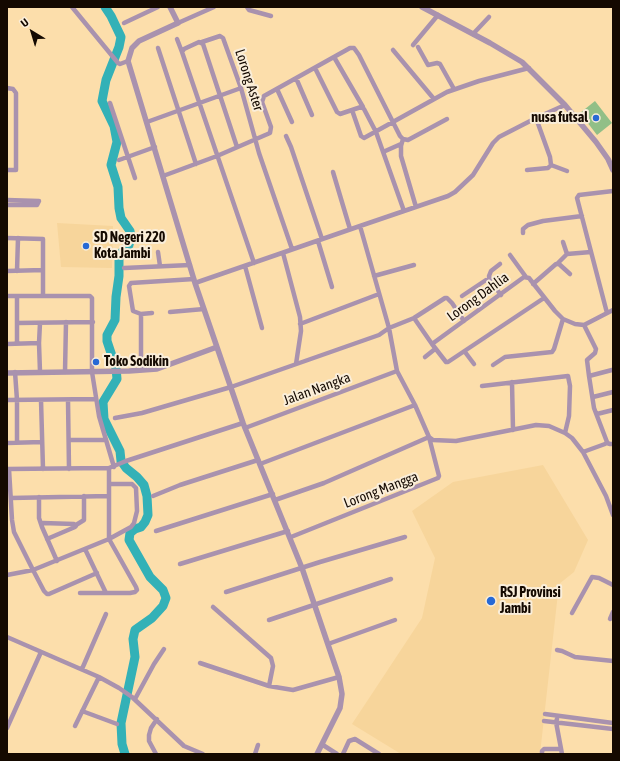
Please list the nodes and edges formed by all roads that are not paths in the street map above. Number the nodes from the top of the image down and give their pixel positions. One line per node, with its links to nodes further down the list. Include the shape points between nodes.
1 (72, 7): 23 (street, via 117,62)
2 (158, 7): 12 (street)
3 (170, 7): 13 (street)
4 (214, 7): 13 (street)
5 (247, 7): 8 (street, via 249,10)
6 (264, 7): 8 (street)
7 (422, 7): 9 (street)
8 (262, 12): 10 (street)
9 (438, 15): 14 (street); 17 (street)
10 (271, 16)
11 (489, 17): 14 (street)
12 (124, 23)
13 (178, 23): 23 (street, via 139,42 132,48)
14 (473, 34): 25 (street)
15 (177, 40): 21 (street)
16 (202, 42): 21 (street, via 184,48); 28 (street, Lorong Aster, via 220,36 223,38); 31 (street)
17 (412, 45)
18 (418, 47): 30 (street, via 428,64 440,64)
19 (158, 48): 38 (street)
20 (393, 50): 32 (street)
21 (182, 52): 33 (street)
22 (334, 57): 24 (street); 36 (street); 44 (street, via 354,48 369,72)
23 (128, 62): 42 (street)
24 (315, 68): 26 (street); 37 (street, via 338,112 340,114)
25 (529, 68): 30 (street); 35 (street)
26 (296, 78): 29 (street); 39 (street)
27 (7, 88): 57 (street, via 13,89 16,93 16,170)
28 (240, 88): 31 (street); 47 (street, Lorong Aster)
29 (277, 89): 43 (street); 47 (street, via 264,96 262,102 271,127 270,133)
30 (454, 89): 32 (street)
31 (220, 95): 33 (street); 50 (street)
32 (434, 99): 44 (street)
33 (199, 102): 38 (street); 52 (street)
34 (110, 103): 53 (street)
35 (565, 105): 40 (street); 59 (street, via 599,146)
36 (363, 107): 37 (street); 45 (street)
37 (352, 110): 45 (street, via 363,137)
38 (179, 111): 42 (street); 55 (street)
39 (312, 114)
40 (536, 118): 56 (street); 67 (street, via 496,140 474,175 462,187 448,196)
41 (447, 119): 48 (street)
42 (147, 122): 49 (street)
43 (292, 122)
44 (393, 122): 45 (street); 48 (street)
45 (376, 132): 51 (street)
46 (286, 136): 75 (street)
47 (255, 139): 50 (street); 77 (street, Lorong Aster)
48 (402, 142): 51 (street); 67 (street, via 401,156)
49 (155, 147): 53 (street); 62 (street)
50 (237, 147): 52 (street)
51 (383, 152): 68 (street)
52 (217, 156): 55 (street); 83 (street)
53 (128, 157): 54 (street); 63 (street)
54 (119, 160)
55 (196, 164): 62 (street)
56 (551, 166): 58 (street); 61 (street)
57 (7, 170)
58 (527, 170)
59 (613, 170)
60 (333, 172): 71 (street)
61 (567, 172)
62 (163, 176): 84 (street)
63 (135, 178)
64 (613, 191): 69 (street, via 578,196)
65 (7, 200): 66 (street, via 39,201 37,205)
66 (7, 205)
67 (416, 206): 68 (street)
68 (404, 211): 70 (street)
69 (582, 216): 72 (street, via 543,221 525,227); 79 (street)
70 (360, 226): 71 (street); 95 (street)
71 (350, 230): 75 (street)
72 (523, 233)
73 (7, 238): 74 (street)
74 (18, 238): 92 (street, via 44,238); 93 (street)
75 (320, 240): 77 (street); 100 (street)
76 (563, 242): 81 (street)
77 (292, 250): 80 (street)
78 (158, 252): 88 (street)
79 (591, 252): 81 (street); 112 (street)
80 (282, 253): 83 (street); 121 (street)
81 (567, 254): 86 (street)
82 (510, 255): 96 (street)
83 (254, 263): 89 (street)
84 (190, 264): 88 (street); 98 (street)
85 (500, 264): 97 (street, via 491,271)
86 (558, 264): 94 (street); 99 (street)
87 (414, 265): 95 (street)
88 (160, 266): 90 (street)
89 (244, 266): 98 (street); 123 (street)
90 (124, 268)
91 (7, 270): 93 (street)
92 (43, 270): 93 (street); 105 (street)
93 (17, 271)
94 (570, 274)
95 (374, 276): 101 (street)
96 (526, 277): 99 (street, Lorong Dahlia); 102 (street, Lorong Dahlia)
97 (490, 280): 102 (street); 106 (street)
98 (195, 281): 108 (street); 113 (street, via 131,283 129,289 132,309 135,313)
99 (533, 284): 107 (street, Lorong Dahlia)
100 (332, 287)
101 (379, 294): 121 (street); 124 (street)
102 (501, 294): 116 (street, Lorong Dahlia)
103 (7, 296): 104 (street)
104 (17, 296): 105 (street); 119 (street)
105 (42, 296): 118 (street, via 90,296 93,300)
106 (462, 296)
107 (544, 298): 115 (street, Lorong Dahlia); 131 (street)
108 (204, 309): 110 (street); 129 (street)
109 (613, 310): 112 (street)
110 (170, 312)
111 (152, 313): 113 (street)
112 (607, 313): 122 (street)
113 (141, 314): 136 (street)
114 (414, 318): 116 (street, via 447,298); 124 (street); 128 (street)
115 (563, 319): 122 (street); 135 (street, via 552,352 505,357)
116 (464, 321): 128 (street, Lorong Dahlia)
117 (66, 322): 118 (street); 120 (street); 141 (street)
118 (93, 322): 142 (street)
119 (17, 323): 120 (street); 125 (street)
120 (40, 323): 126 (street)
121 (300, 324): 133 (street)
122 (584, 325): 144 (street, via 596,351 587,360)
123 (262, 328)
124 (389, 328): 133 (street, via 380,335); 138 (street)
125 (16, 343): 126 (street); 127 (street)
126 (39, 343): 140 (street)
127 (7, 344)
128 (432, 344): 130 (street)
129 (217, 347): 136 (street, via 158,369); 147 (street)
130 (436, 349): 131 (street, via 447,362); 132 (street)
131 (465, 352): 134 (street)
132 (425, 357)
133 (296, 364): 147 (street)
134 (474, 364)
135 (493, 365)
136 (141, 370): 142 (street)
137 (612, 370): 144 (street)
138 (397, 371): 155 (street); 159 (street, Jalan Nangka)
139 (15, 372): 140 (street); 143 (street); 152 (street)
140 (40, 372): 141 (street)
141 (65, 372): 142 (street)
142 (92, 372): 150 (street)
143 (7, 373)
144 (589, 376): 149 (street)
145 (512, 382): 146 (street); 160 (street); 161 (street, via 568,376 570,416)
146 (482, 386)
147 (231, 387): 158 (street, via 142,413); 159 (street)
148 (613, 392): 149 (street)
149 (593, 397): 157 (street)
150 (96, 399): 154 (street); 164 (street)
151 (7, 400): 152 (street)
152 (17, 400): 153 (street); 166 (street)
153 (41, 400): 154 (street); 167 (street)
154 (68, 400): 163 (street)
155 (415, 405): 162 (street); 171 (street)
156 (613, 410): 157 (street)
157 (597, 414): 168 (street)
158 (115, 418)
159 (244, 426): 171 (street); 172 (street, Jalan Nangka)
160 (513, 430): 161 (street, via 542,425); 162 (street, via 456,440 433,440)
161 (565, 433): 170 (street)
162 (428, 437): 181 (street, via 329,481); 189 (street, Lorong Mangga, via 438,478)
163 (69, 440): 164 (street); 175 (street)
164 (106, 440): 172 (street)
165 (7, 442): 166 (street)
166 (17, 442): 167 (street)
167 (42, 442): 174 (street)
168 (607, 443): 169 (street); 170 (street)
169 (613, 444)
170 (583, 452): 183 (street)
171 (259, 462): 179 (street, via 180,485); 181 (street)
172 (111, 467): 175 (street); 176 (street)
173 (8, 469): 174 (street); 182 (street)
174 (43, 469): 175 (street)
175 (69, 469)
176 (109, 484): 178 (street); 191 (street, via 132,484 136,488 137,511 131,527)
177 (84, 496): 178 (street); 180 (street); 185 (street, via 84,520)
178 (109, 496): 191 (street)
179 (153, 496)
180 (38, 497): 182 (street); 184 (street, via 39,518)
181 (274, 497): 186 (street); 187 (street)
182 (11, 498): 196 (street, via 14,532)
183 (613, 515)
184 (42, 524): 185 (street); 190 (street)
185 (76, 525): 190 (street, via 75,528)
186 (156, 531)
187 (288, 531): 189 (street); 194 (street)
188 (405, 537): 195 (street)
189 (291, 538): 195 (street)
190 (47, 539): 193 (street)
191 (109, 539): 192 (street); 203 (street, via 137,589 133,593)
192 (85, 549): 193 (street); 197 (street)
193 (57, 561): 196 (street)
194 (180, 564)
195 (302, 568): 201 (street); 204 (street)
196 (33, 570): 197 (street, via 47,594); 198 (street)
197 (97, 573): 203 (street)
198 (7, 575)
199 (391, 580): 204 (street)
200 (613, 585): 207 (street, via 592,577)
201 (226, 592)
202 (80, 593): 203 (street)
203 (106, 593)
204 (316, 606): 210 (street); 213 (street)
205 (213, 607): 222 (street, via 271,658 273,666)
206 (613, 612): 209 (street)
207 (572, 613)
208 (106, 614): 219 (street)
209 (610, 619)
210 (269, 620)
211 (395, 620): 213 (street)
212 (7, 637): 216 (street)
213 (328, 644): 221 (street)
214 (164, 649): 223 (street)
215 (557, 650): 217 (street, via 575,657)
216 (42, 652): 219 (street); 233 (street)
217 (613, 661)
218 (200, 662): 222 (street)
219 (82, 669): 220 (street)
220 (98, 677): 223 (street); 224 (street)
221 (339, 677): 222 (street, via 296,690); 236 (street, via 342,701)
222 (269, 686)
223 (134, 698): 227 (street)
224 (82, 711): 231 (street); 232 (street)
225 (545, 714): 226 (street)
226 (558, 715): 229 (street); 230 (street)
227 (157, 719): 238 (street, via 149,735 149,741); 239 (street, via 184,746)
228 (544, 721): 229 (street)
229 (556, 722): 234 (street); 237 (street)
230 (613, 723)
231 (117, 724)
232 (76, 726)
233 (7, 728)
234 (613, 729)
235 (258, 745): 240 (street)
236 (323, 745): 241 (street); 242 (street)
237 (562, 752): 245 (street, via 544,749)
238 (156, 754)
239 (203, 754)
240 (255, 754)
241 (317, 754)
242 (337, 754)
243 (343, 754): 244 (street, via 349,741 355,739)
244 (379, 754)
245 (542, 754)

